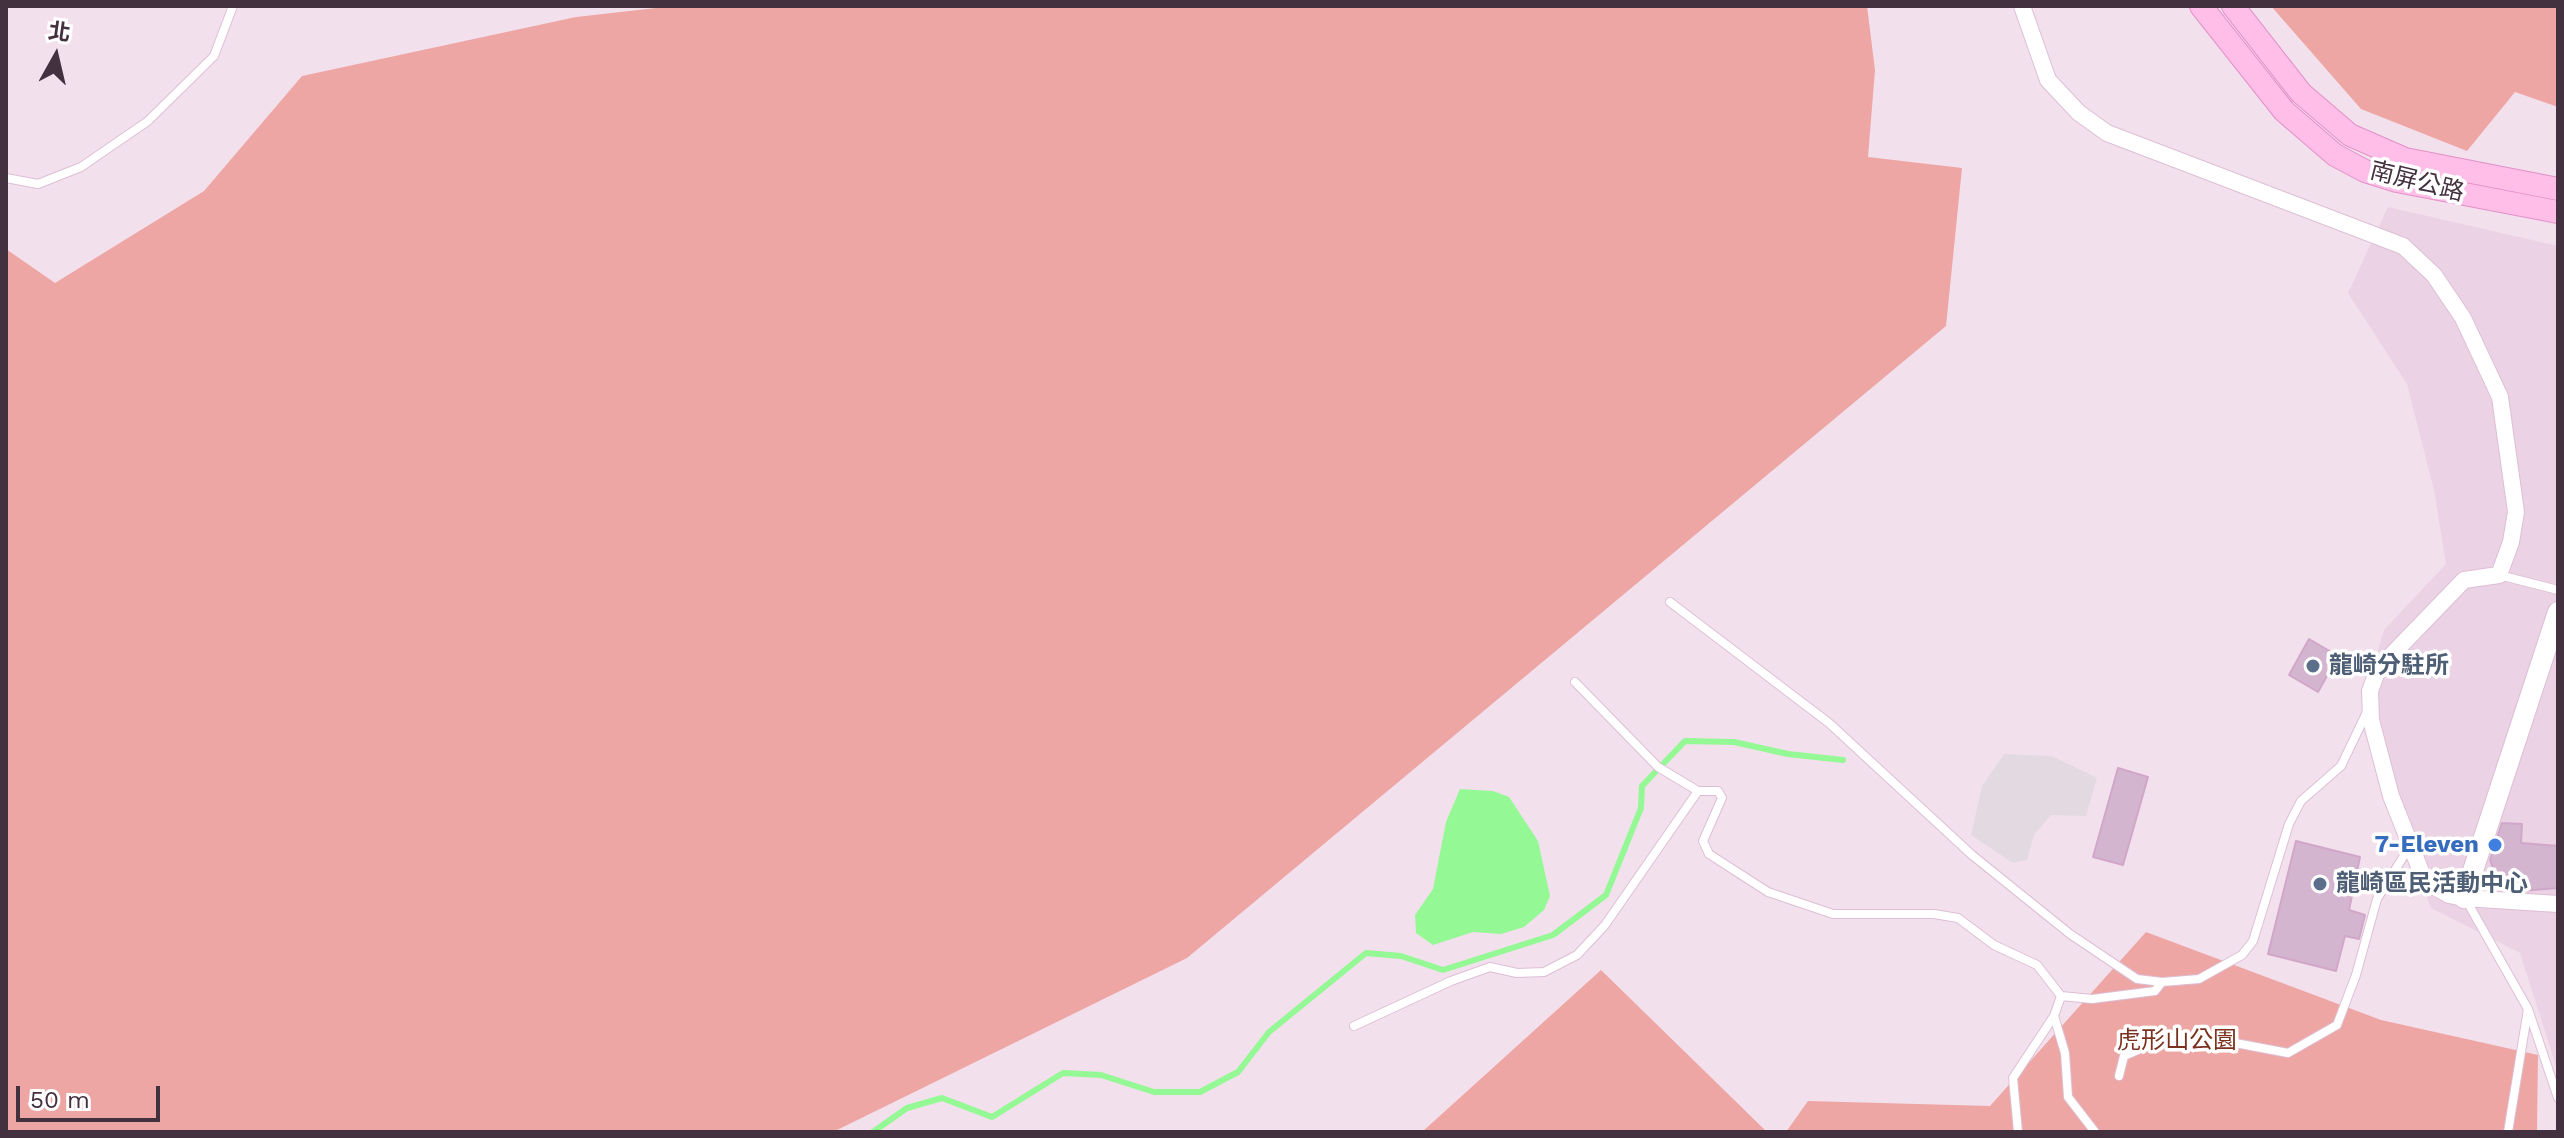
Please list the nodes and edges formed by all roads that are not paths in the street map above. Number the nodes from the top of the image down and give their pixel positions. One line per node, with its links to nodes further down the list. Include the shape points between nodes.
1 (233, 6): 5 (lane, via 214,56 148,121 81,167 38,184)
2 (2022, 6): 8 (street, via 2048,80 2062,98 2107,133 2403,246 2434,275 2463,318 2500,397 2516,512)
3 (2201, 6): 7 (main road, 南屏公路, via 2284,111 2335,155 2397,181)
4 (2233, 6): 6 (main road, 南屏公路, via 2301,93 2350,135 2405,159)
5 (6, 178)
6 (2558, 189)
7 (2558, 212)
8 (2499, 575): 9 (lane); 13 (street, via 2464,580 2378,669)
9 (2558, 590)
10 (1670, 602): 18 (lane, via 1829,723 1972,855 2070,934 2137,979)
11 (2558, 612): 16 (street)
12 (1575, 682): 14 (lane, via 1658,767)
13 (2370, 707): 15 (street, via 2379,757); 18 (lane, via 2341,766 2301,801 2289,824 2253,941 2242,955 2199,979)
14 (1698, 791): 19 (lane, via 1718,791 1722,798 1704,832 1709,854 1768,892 1833,914 1958,918 1994,945 2037,965); 22 (lane, via 1605,925 1577,955 1544,972 1490,967)
15 (2411, 845): 16 (street, via 2430,884); 23 (lane, via 2377,899 2337,1025 2288,1053 2230,1042 2156,1042 2124,1056)
16 (2464, 898): 17 (street); 20 (lane)
17 (2558, 904)
18 (2162, 982): 19 (lane, via 2155,991 2092,999)
19 (2061, 996): 21 (lane)
20 (2528, 1009): 24 (lane); 27 (lane)
21 (2054, 1016): 25 (lane, via 2013,1078); 26 (lane, via 2065,1053 2068,1097)
22 (1354, 1026)
23 (2119, 1076)
24 (2558, 1098)
25 (2018, 1132)
26 (2095, 1132)
27 (2508, 1132)

